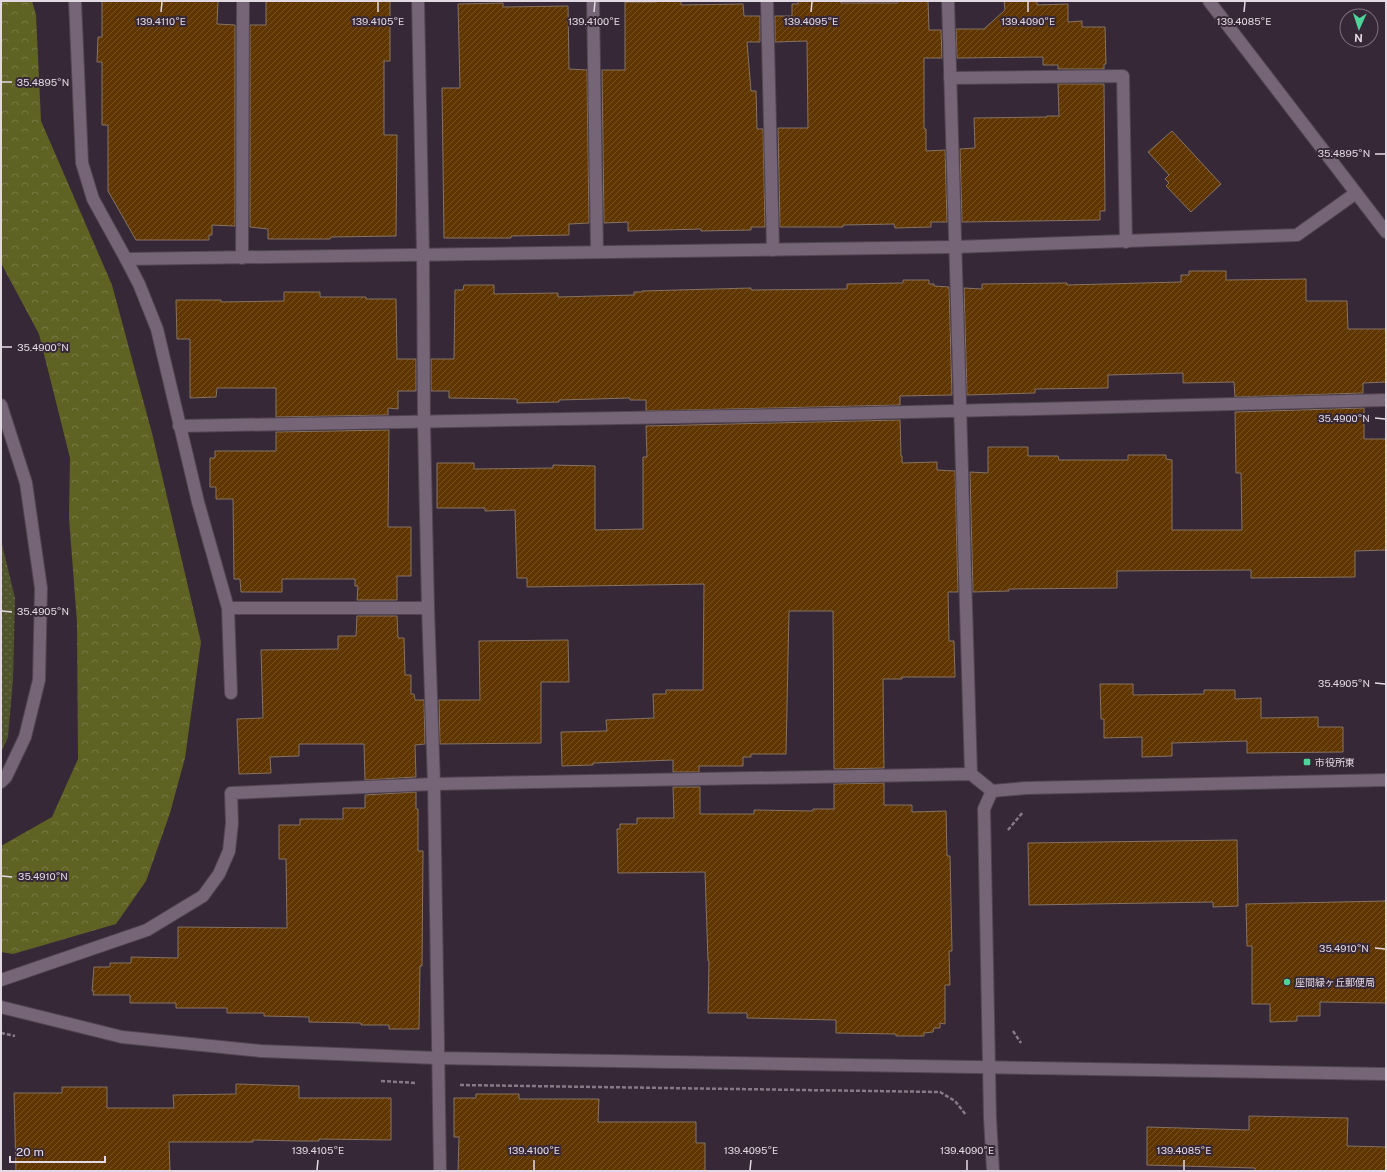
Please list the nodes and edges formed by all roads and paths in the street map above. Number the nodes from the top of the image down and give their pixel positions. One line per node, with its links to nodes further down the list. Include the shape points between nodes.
1 (75, 1): 17 (street, via 82,163 93,199)
2 (243, 1): 16 (street)
3 (418, 1): 15 (street)
4 (593, 1): 14 (street)
5 (767, 1): 13 (street)
6 (948, 1): 8 (street)
7 (1209, 1): 9 (street)
8 (950, 78): 11 (street, via 1124,76); 12 (street)
9 (1356, 193): 10 (street); 11 (street, via 1297,235)
10 (1386, 232)
11 (1126, 242): 12 (street)
12 (954, 247): 13 (street); 20 (street)
13 (773, 250): 14 (street)
14 (597, 252): 15 (street)
15 (423, 255): 16 (street); 21 (street)
16 (242, 258): 17 (street)
17 (126, 259): 22 (street, via 157,329)
18 (1386, 400): 20 (street)
19 (1, 405): 28 (street, via 26,483 41,588 39,680 25,737 6,777)
20 (961, 412): 21 (street); 26 (street)
21 (424, 423): 22 (street); 24 (street)
22 (179, 426): 23 (street)
23 (228, 608): 24 (street); 25 (street)
24 (428, 608): 29 (street)
25 (231, 693)
26 (971, 774): 29 (street); 30 (street)
27 (1386, 780): 30 (street, via 1026,788)
28 (1, 782)
29 (434, 784): 33 (street, via 231,793 229,851 219,874 203,896 147,930); 37 (street)
30 (992, 791): 38 (street, via 984,809)
31 (1027, 810): 32 (path, via 1022,812)
32 (1008, 832)
33 (1, 980)
34 (1, 1007): 37 (street, via 122,1037 261,1051)
35 (1010, 1028): 36 (path)
36 (1021, 1043)
37 (437, 1058): 38 (street); 40 (street)
38 (990, 1068): 39 (street); 41 (street)
39 (1386, 1074)
40 (440, 1171)
41 (993, 1171)

